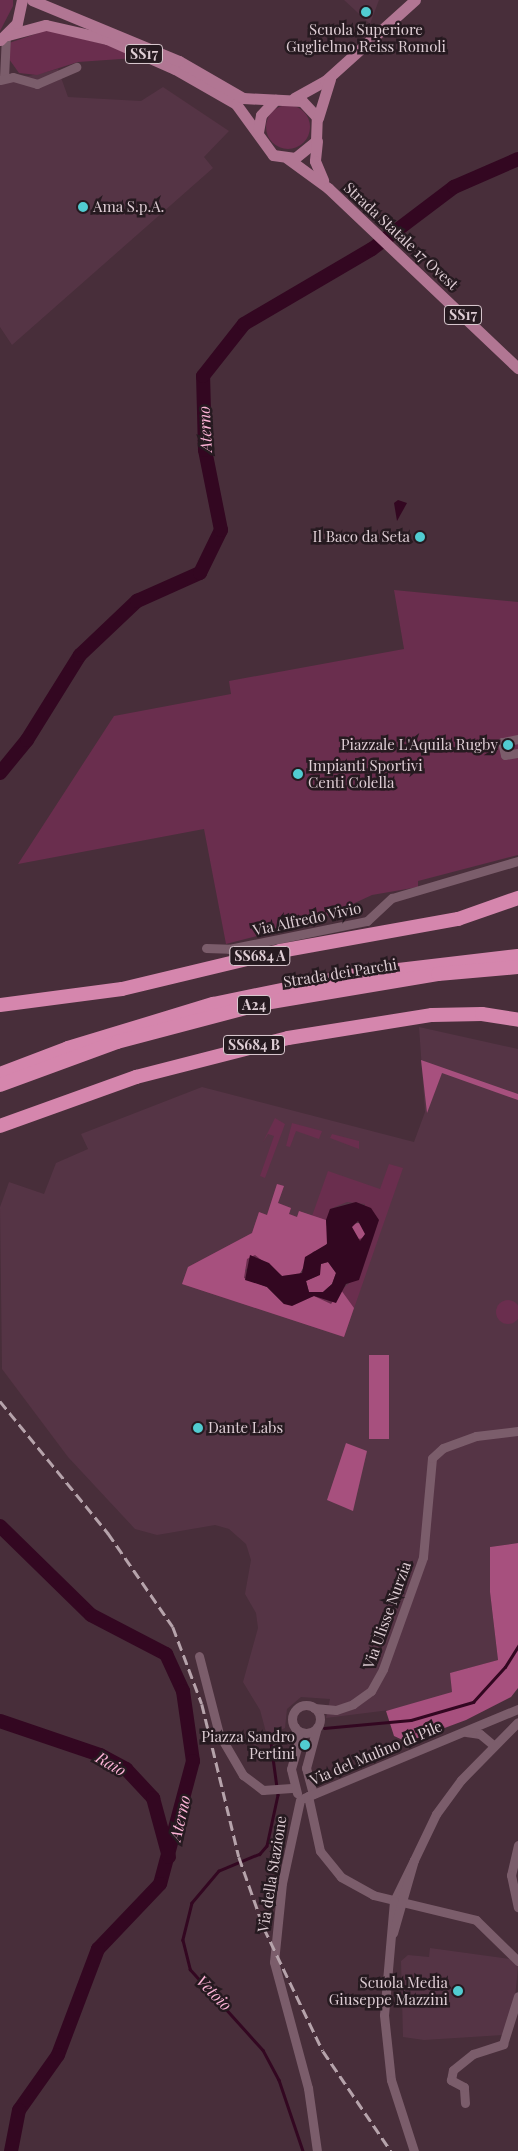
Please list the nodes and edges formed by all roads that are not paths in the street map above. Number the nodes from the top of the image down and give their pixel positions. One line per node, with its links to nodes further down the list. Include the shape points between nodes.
1 (22, 0): 4 (main road, via 19,20)
2 (32, 0): 11 (main road, SS17, via 175,59 243,98)
3 (415, 0): 7 (main road)
4 (5, 37): 5 (street); 13 (main road, SS17, via 52,25 128,47 236,104)
5 (6, 63): 8 (street); 9 (street)
6 (76, 67): 9 (street, via 39,83)
7 (337, 70): 10 (main road); 12 (main road, via 321,97)
8 (1, 77): 9 (street)
9 (16, 78)
10 (294, 98): 11 (main road, SS17); 12 (main road, via 310,106)
11 (277, 99): 13 (main road, via 260,115)
12 (318, 121): 14 (main road, SS17)
13 (258, 133): 15 (main road, SS17, via 270,152)
14 (317, 137): 15 (main road, via 304,154); 16 (main road, Strada Statale 17 Ovest / SS17, via 316,166)
15 (286, 158): 16 (main road, Strada Statale 17 Ovest / SS17)
16 (328, 188): 17 (main road, Strada Statale 17 Ovest / SS17)
17 (518, 368)
18 (518, 739): 19 (street, via 502,742 505,755)
19 (518, 753)
20 (518, 861): 22 (street, Via Alfredo Vivio, via 392,898 367,921 230,950)
21 (518, 898): 25 (highway, SS684 A, via 458,919 280,951 122,989)
22 (206, 948)
23 (518, 956): 27 (highway, Strada dei Parchi / A24, via 356,975 214,1004)
24 (518, 967): 28 (highway, Strada dei Parchi / A24, via 438,974 265,1002 124,1040)
25 (0, 1005)
26 (518, 1020): 29 (highway, SS684 B, via 438,1014 295,1036 136,1077)
27 (0, 1074)
28 (0, 1085)
29 (0, 1126)
30 (518, 1431): 32 (street, Via Ulisse Nurzia, via 476,1436 443,1448 432,1458 423,1557 383,1669 371,1691 354,1704 336,1710)
31 (199, 1656): 41 (street, via 226,1749 250,1783 278,1791)
32 (314, 1708): 35 (street, via 304,1705 296,1710); 36 (street, via 320,1716)
33 (518, 1709): 37 (street, Via del Mulino di Pile)
34 (518, 1722): 38 (street)
35 (295, 1727): 36 (street, via 305,1733); 39 (street, via 299,1740)
36 (317, 1727): 40 (street)
37 (462, 1732): 38 (street, Via del Mulino di Pile, via 480,1734); 42 (street, Via del Mulino di Pile)
38 (494, 1745): 44 (street, via 446,1799)
39 (295, 1752): 40 (street, via 303,1747); 41 (street, via 290,1766)
40 (308, 1756): 42 (street)
41 (294, 1788): 42 (street)
42 (307, 1796): 45 (street, via 318,1845 326,1862 360,1889); 52 (street, Via della Stazione, via 282,1883 274,1952 278,1980 308,2088)
43 (518, 1845): 47 (street, via 511,1875)
44 (414, 1860): 45 (street); 46 (street)
45 (394, 1900): 46 (street); 48 (street)
46 (404, 1903): 48 (street); 49 (street, via 476,1920)
47 (518, 1907)
48 (391, 1940): 53 (street, via 384,2000 385,2047 395,2096)
49 (518, 1961)
50 (518, 1996): 51 (street, via 503,2044 473,2054 454,2070 451,2080 464,2087)
51 (465, 2103)
52 (317, 2151)
53 (414, 2151)

